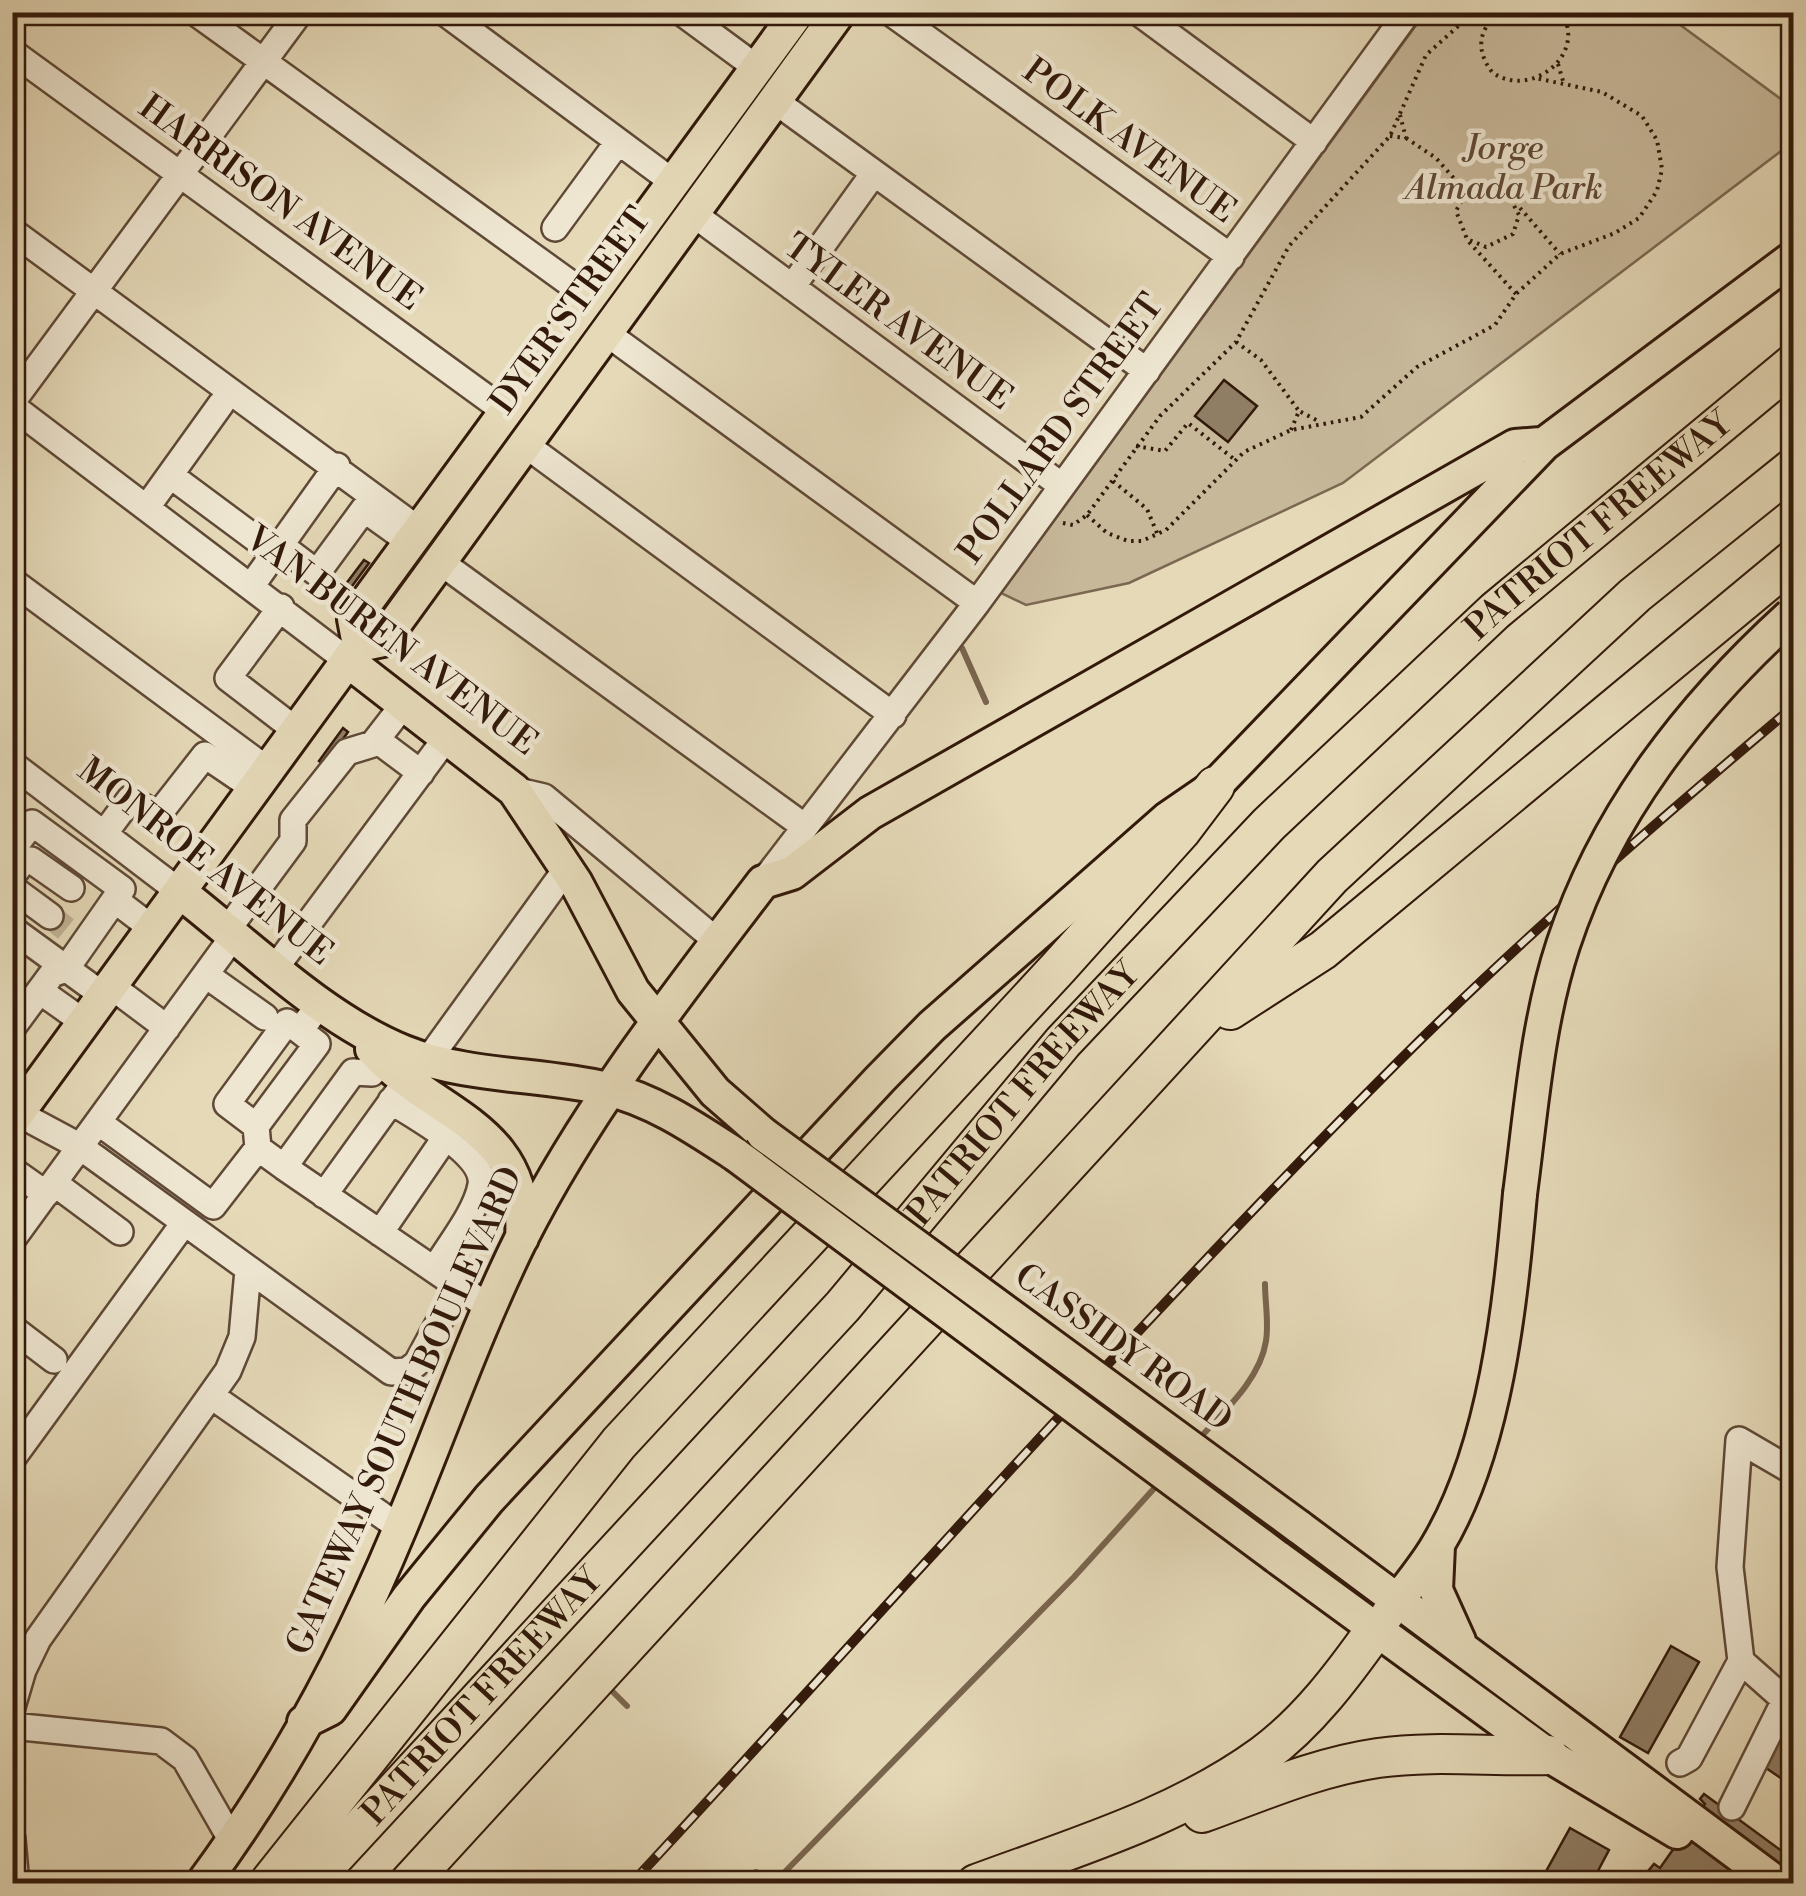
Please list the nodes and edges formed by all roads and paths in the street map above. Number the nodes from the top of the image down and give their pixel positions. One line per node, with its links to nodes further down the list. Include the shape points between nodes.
1 (194, 12): 18 (street)
2 (300, 12): 18 (street)
3 (444, 12): 27 (street)
4 (681, 12): 20 (street)
5 (798, 12): 20 (main road, DYER STREET)
6 (839, 12): 23 (main road, DYER STREET)
7 (890, 12): 39 (street, POLK AVENUE)
8 (1138, 12): 28 (street)
9 (1474, 12): 16 (path)
10 (1486, 12): 15 (path)
11 (1502, 12): 15 (path)
12 (1560, 12): 19 (path, via 1569,37)
13 (1424, 14): 16 (path)
14 (1396, 17): 28 (street, POLLARD STREET)
15 (1493, 18): 21 (path, via 1481,41 1487,66 1508,81)
16 (1463, 21): 24 (path, via 1418,66)
17 (12, 52): 30 (street, HARRISON AVENUE)
18 (263, 64): 30 (street); 44 (street)
19 (1558, 64): 21 (path); 22 (path)
20 (757, 68): 31 (main road, DYER STREET)
21 (1535, 78): 22 (path)
22 (1564, 81): 38 (path, via 1602,92 1642,116 1657,140 1662,170 1653,200 1630,226)
23 (774, 101): 29 (street); 34 (main road, DYER STREET)
24 (1400, 115): 25 (path); 26 (path)
25 (1390, 136): 26 (path); 47 (path, via 1289,246)
26 (1406, 138): 32 (path, via 1436,158)
27 (618, 142): 31 (street); 35 (street)
28 (1314, 142): 39 (street, POLLARD STREET)
29 (874, 173): 41 (street); 49 (street)
30 (182, 174): 42 (street); 54 (street, HARRISON AVENUE)
31 (673, 182): 44 (main road, DYER STREET); 45 (main road, via 680,197 676,210 605,315)
32 (1466, 192): 33 (path, via 1495,185); 37 (path, via 1456,210)
33 (1517, 205): 37 (path, via 1518,225 1505,242 1486,247); 38 (path)
34 (692, 214): 41 (street, TYLER AVENUE); 45 (main road, DYER STREET)
35 (556, 228)
36 (12, 231): 42 (street)
37 (1467, 239): 43 (path)
38 (1560, 254): 43 (path)
39 (1231, 257): 49 (street, POLLARD STREET)
40 (1794, 257): 58 (main road)
41 (792, 287): 65 (street, TYLER AVENUE)
42 (95, 290): 51 (street); 61 (street)
43 (1516, 294): 55 (path, via 1495,325 1417,368 1360,417)
44 (589, 296): 54 (main road, DYER STREET)
45 (603, 334): 57 (main road, DYER STREET); 77 (street)
46 (1794, 336): 50 (highway, via 1774,353)
47 (1236, 342): 53 (path, via 1262,360); 59 (path)
48 (1794, 362): 50 (highway, PATRIOT FREEWAY)
49 (1147, 371): 65 (street, POLLARD STREET)
50 (1756, 393): 165 (highway, PATRIOT FREEWAY, via 1495,611 1269,824 1040,1068 843,1306)
51 (12, 404): 67 (street, VAN BUREN AVENUE)
52 (221, 404): 63 (street)
53 (1299, 411): 55 (path); 56 (path)
54 (506, 412): 71 (main road, DYER STREET)
55 (1320, 422): 56 (path)
56 (1291, 430): 60 (path)
57 (524, 443): 74 (main road, DYER STREET); 82 (street)
58 (1544, 444): 89 (main road); 98 (main road, via 1515,446 937,773 792,873)
59 (1136, 446): 60 (path, via 1165,451 1188,423); 64 (path)
60 (1234, 459): 70 (path)
61 (337, 466): 66 (street); 72 (street)
62 (1794, 467): 120 (highway, PATRIOT FREEWAY, via 1635,596 1440,772 1332,876)
63 (170, 475): 67 (street); 72 (street)
64 (1113, 481): 68 (path); 70 (path, via 1148,509)
65 (1062, 486): 77 (street, POLLARD STREET)
66 (370, 501): 71 (street); 72 (street, via 316,572)
67 (147, 507): 76 (street, VAN BUREN AVENUE)
68 (1087, 515): 69 (path, via 1073,525); 70 (path, via 1116,538 1142,541)
69 (1054, 518)
70 (1157, 534)
71 (414, 536): 80 (main road, DYER STREET, via 354,619)
72 (278, 549): 76 (street)
73 (1794, 559): 120 (highway, via 1323,950)
74 (440, 561): 80 (main road, DYER STREET, via 383,640); 92 (street)
75 (12, 581): 88 (street)
76 (252, 585): 78 (street, VAN BUREN AVENUE)
77 (976, 604): 82 (street, POLLARD STREET)
78 (281, 607): 80 (street, VAN BUREN AVENUE); 83 (street, via 228,678)
79 (1792, 614): 148 (main road, bridge, via 1669,745 1605,842 1576,909 1553,983 1492,1398)
80 (353, 653): 81 (main road, VAN BUREN AVENUE); 83 (main road, DYER STREET)
81 (404, 704): 84 (main road, VAN BUREN AVENUE); 85 (street)
82 (892, 715): 92 (street, POLLARD STREET)
83 (297, 730): 88 (main road, DYER STREET)
84 (448, 737): 87 (street); 90 (main road, VAN BUREN AVENUE)
85 (376, 740): 87 (street); 105 (street, via 347,752 293,820 293,840)
86 (12, 764): 91 (street, MONROE AVENUE)
87 (420, 773): 108 (street)
88 (262, 780): 93 (street, via 205,755 158,816 130,799); 100 (main road, DYER STREET)
89 (1214, 786): 154 (main road, via 1167,819 880,1079 489,1499 330,1709); 164 (highway, via 1059,968 619,1443)
90 (514, 790): 96 (main road, CASSIDY ROAD); 106 (street, VAN BUREN AVENUE, via 544,797)
91 (70, 808): 93 (street, MONROE AVENUE); 94 (street)
92 (805, 828): 98 (street, POLLARD STREET)
93 (104, 834): 100 (street, MONROE AVENUE)
94 (48, 836): 95 (street, via 32,823); 101 (street)
95 (12, 850)
96 (567, 868): 115 (main road, CASSIDY ROAD); 121 (street)
97 (12, 876): 101 (street, via 31,860)
98 (763, 882): 106 (main road, GATEWAY SOUTH BOULEVARD)
99 (12, 888): 103 (street)
100 (180, 892): 104 (main road, DYER STREET); 105 (main road, MONROE AVENUE)
101 (100, 898): 103 (street); 104 (street)
102 (12, 929): 110 (street)
103 (67, 929): 110 (street)
104 (154, 929): 111 (main road, DYER STREET)
105 (232, 932): 108 (main road, MONROE AVENUE); 109 (street)
106 (717, 941): 115 (main road, GATEWAY SOUTH BOULEVARD)
107 (12, 946): 110 (street)
108 (276, 967): 112 (main road, MONROE AVENUE)
109 (206, 974): 113 (street); 118 (street)
110 (53, 978): 111 (street); 116 (street); 117 (street)
111 (107, 991): 116 (main road, DYER STREET); 118 (street)
112 (321, 1002): 114 (main road, MONROE AVENUE); 119 (street)
113 (265, 1017)
114 (349, 1023): 121 (main road); 121 (main road, CASSIDY ROAD)
115 (657, 1023): 122 (main road, GATEWAY SOUTH BOULEVARD); 149 (main road, CASSIDY ROAD, bridge, via 715,1092 764,1134 1299,1527)
116 (84, 1024): 123 (main road, DYER STREET)
117 (12, 1028)
118 (167, 1028): 124 (street)
119 (300, 1031): 125 (street, via 317,1044); 125 (street, via 287,1022 227,1104)
120 (1188, 1036): 166 (highway, PATRIOT FREEWAY)
121 (402, 1075): 122 (main road, CASSIDY ROAD); 126 (street); 128 (street, via 354,1072); 131 (street); 136 (main road, via 493,1142 522,1201)
122 (610, 1090): 136 (main road, GATEWAY SOUTH BOULEVARD); 149 (main road, CASSIDY ROAD, bridge, via 680,1119 736,1154 1277,1558)
123 (14, 1115): 127 (street)
124 (98, 1122): 127 (street); 132 (street)
125 (257, 1137): 128 (street); 132 (street)
126 (445, 1138): 135 (street); 139 (street, via 478,1166 482,1182)
127 (80, 1146): 130 (street); 133 (street)
128 (284, 1167): 131 (street)
129 (12, 1170): 130 (street)
130 (49, 1189): 134 (street); 137 (street)
131 (324, 1194): 135 (street)
132 (213, 1206): 133 (street)
133 (190, 1227): 138 (street); 145 (street)
134 (120, 1232)
135 (380, 1233): 139 (street)
136 (522, 1238): 141 (main road, GATEWAY SOUTH BOULEVARD)
137 (12, 1240)
138 (248, 1270): 140 (street, via 391,1372 417,1364); 144 (street, via 242,1337)
139 (435, 1270): 140 (street)
140 (458, 1287): 141 (street)
141 (490, 1308): 147 (main road, GATEWAY SOUTH BOULEVARD)
142 (12, 1328): 143 (street)
143 (54, 1360)
144 (213, 1398): 147 (street); 153 (street, via 54,1614 23,1670)
145 (12, 1459)
146 (1794, 1472): 151 (street, via 1739,1440 1730,1567)
147 (400, 1528): 154 (main road, GATEWAY SOUTH BOULEVARD)
148 (1438, 1544): 149 (main road); 150 (main road, via 1436,1590)
149 (1386, 1615): 150 (main road, CASSIDY ROAD); 156 (main road, CASSIDY ROAD); 159 (highway, via 1329,1692 1266,1753 1205,1791)
150 (1466, 1654): 169 (main road, CASSIDY ROAD)
151 (1741, 1661): 152 (street); 157 (street, via 1689,1758)
152 (1791, 1697): 158 (street)
153 (12, 1707)
154 (304, 1722): 161 (main road, GATEWAY SOUTH BOULEVARD)
155 (12, 1726): 161 (street, via 162,1741 184,1760)
156 (1548, 1755): 159 (highway, via 1360,1761 1284,1781 1170,1825); 168 (main road, CASSIDY ROAD)
157 (1680, 1763)
158 (1732, 1806)
159 (1116, 1832): 167 (highway)
160 (12, 1839): 162 (street)
161 (232, 1841): 163 (main road, GATEWAY SOUTH BOULEVARD)
162 (16, 1884)
163 (202, 1884)
164 (268, 1884)
165 (309, 1884)
166 (408, 1884)
167 (976, 1884)
168 (1750, 1884)
169 (1778, 1884)

